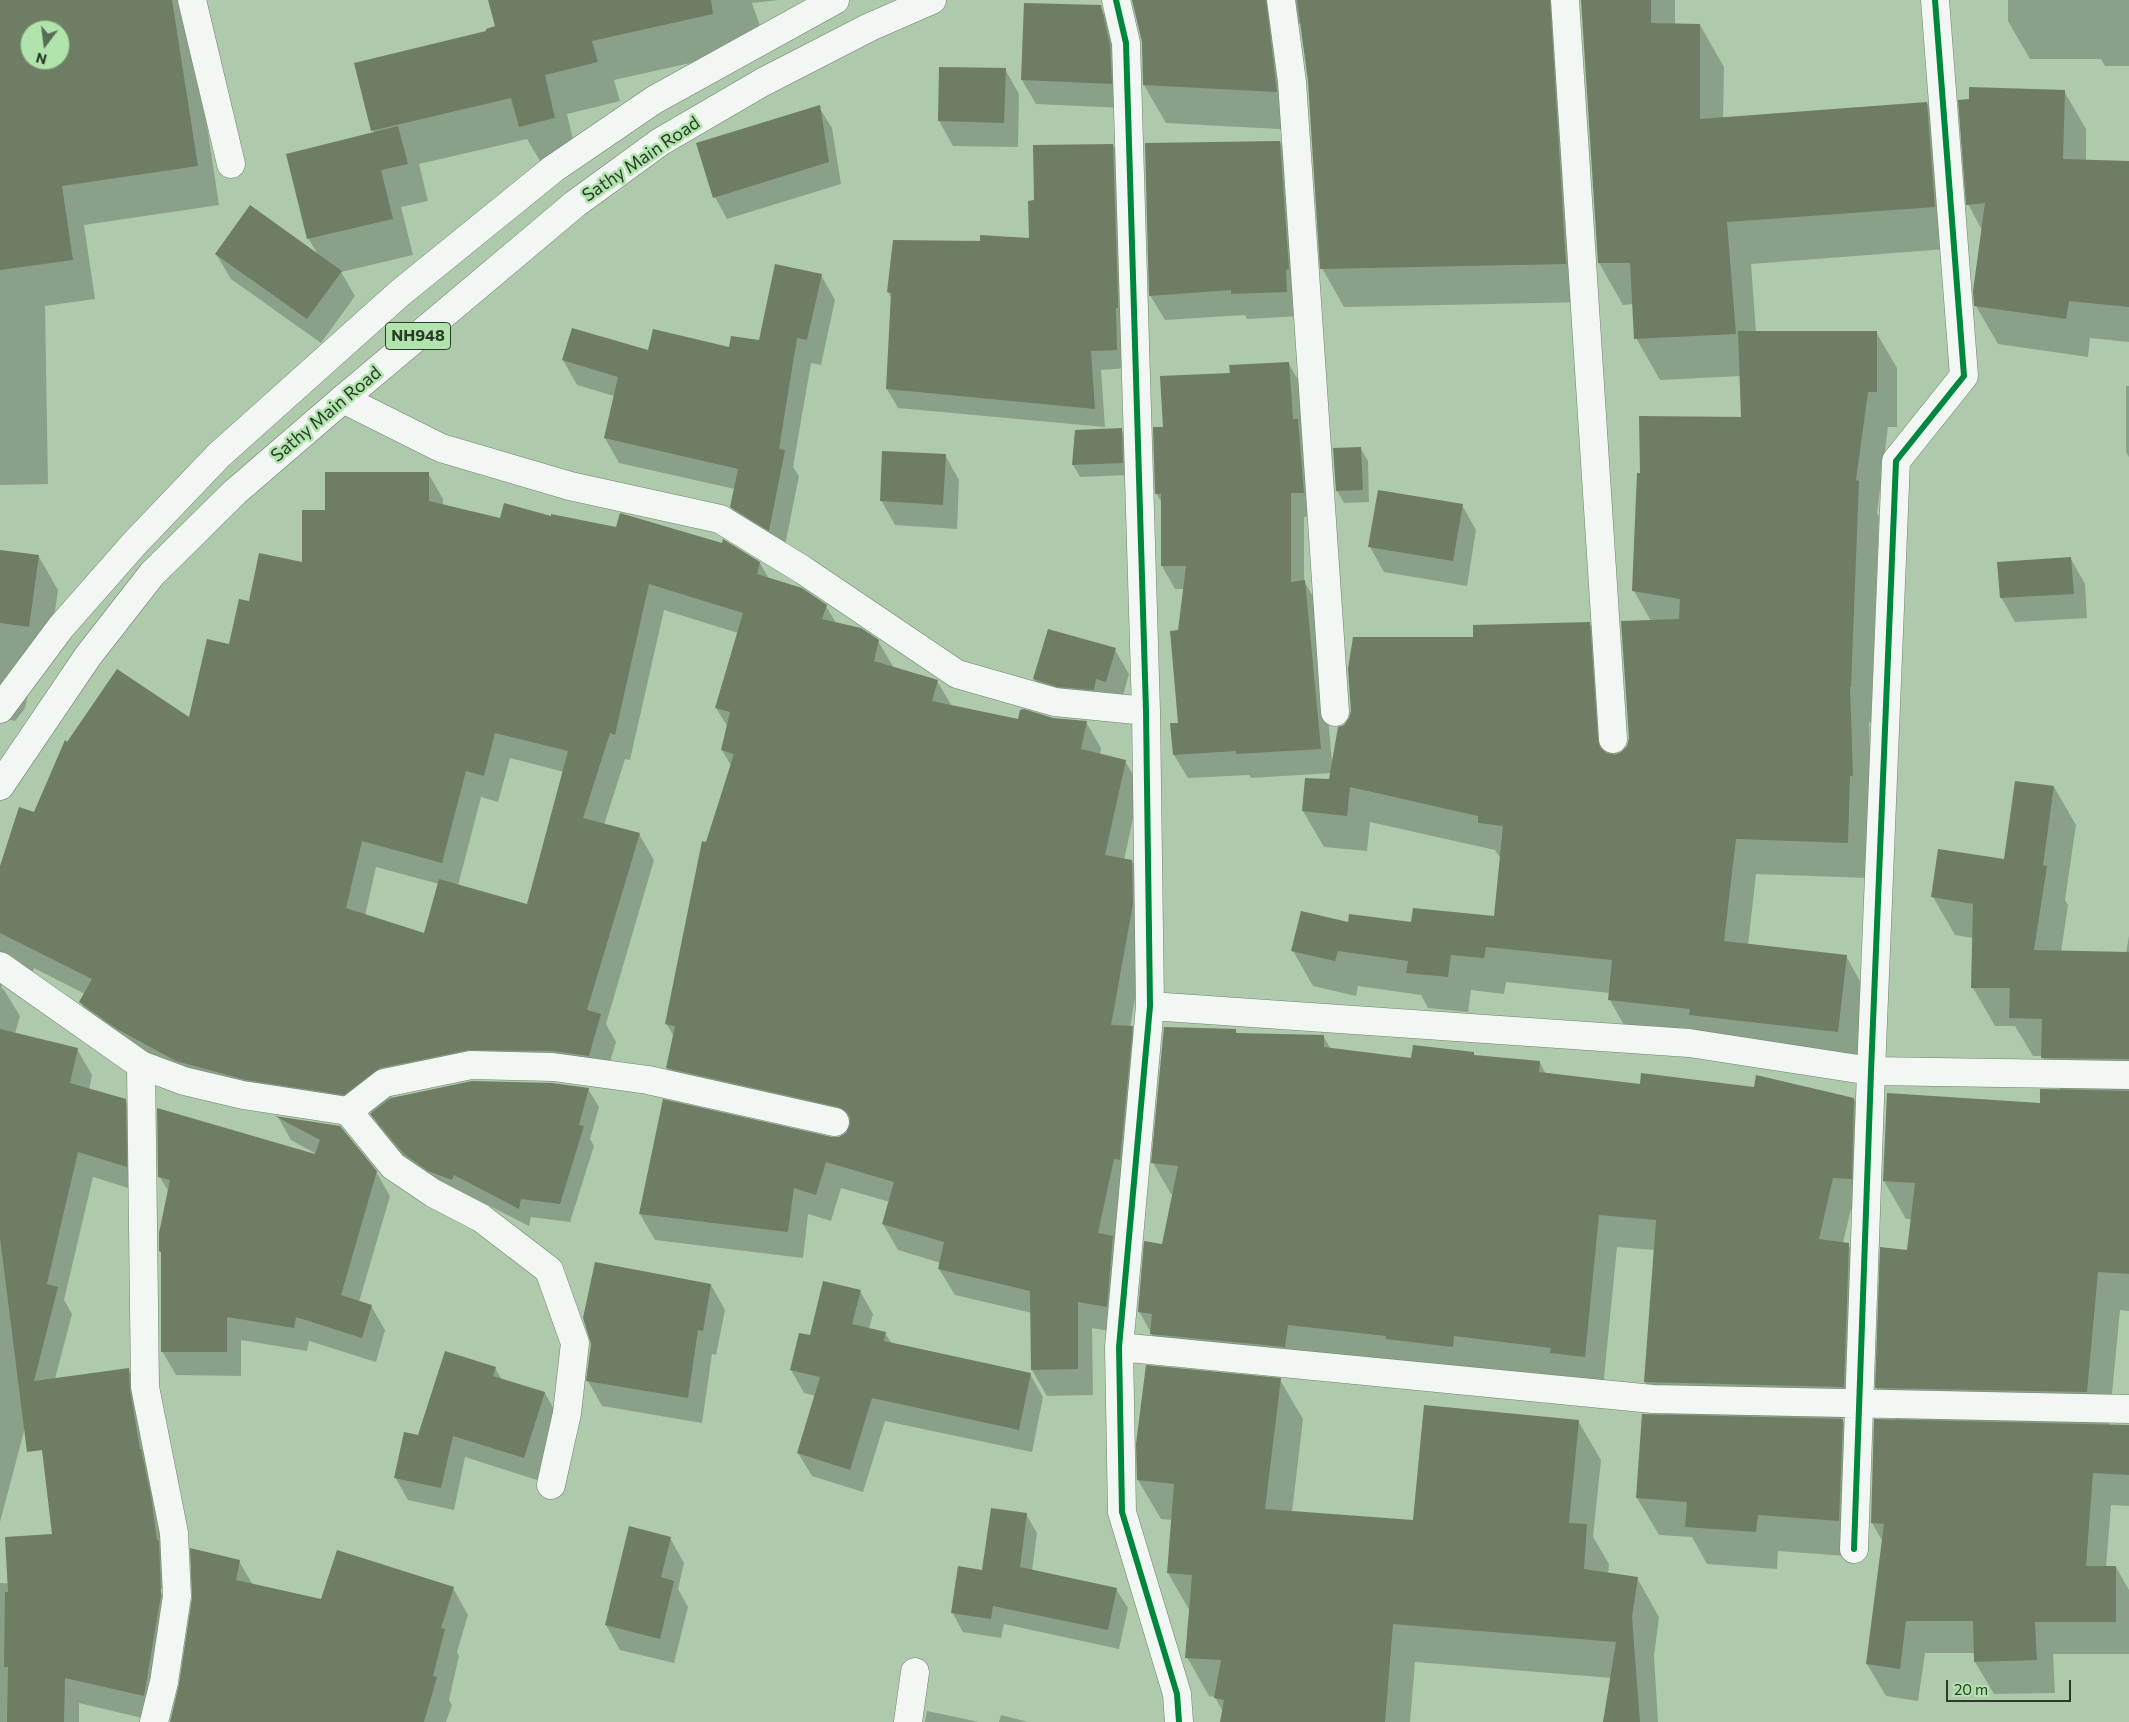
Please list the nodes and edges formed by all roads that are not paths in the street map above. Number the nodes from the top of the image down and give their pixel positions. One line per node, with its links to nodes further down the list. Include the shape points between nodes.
1 (192, 0): 8 (main road)
2 (835, 0): 10 (main road, NH948, via 654,100 553,168 400,293 219,455 61,627)
3 (932, 0): 9 (main road, Sathy Main Road / NH948, via 870,27 763,82 660,142 574,204)
4 (1116, 0): 11 (main road, via 1126,43)
5 (1281, 0): 12 (main road, via 1292,92)
6 (1564, 0): 13 (main road)
7 (1935, 0): 18 (main road, via 1964,376 1896,461)
8 (230, 164)
9 (343, 399): 11 (main road, via 442,448 570,486 720,519 803,570 957,674 1055,702); 14 (main road, Sathy Main Road / NH948, via 234,492 152,574 88,656)
10 (0, 709)
11 (1146, 711): 16 (main road)
12 (1335, 712)
13 (1613, 739)
14 (0, 786)
15 (0, 966): 17 (main road)
16 (1150, 1006): 18 (main road, via 1689,1043); 22 (main road)
17 (141, 1065): 20 (main road, via 184,1081 243,1095); 28 (main road, via 145,1386 174,1533 177,1596 164,1682)
18 (1871, 1071): 19 (main road); 23 (main road)
19 (2129, 1075)
20 (348, 1111): 21 (main road, via 384,1083 471,1064 553,1067 648,1080); 25 (main road, via 393,1166 481,1218 549,1270 575,1343 567,1413)
21 (836, 1122)
22 (1119, 1347): 23 (main road, via 1653,1398); 30 (main road, via 1122,1512 1177,1694)
23 (1859, 1403): 24 (main road); 26 (main road)
24 (2129, 1409)
25 (551, 1485)
26 (1854, 1549)
27 (915, 1672): 29 (main road)
28 (154, 1722)
29 (908, 1722)
30 (1179, 1722)

